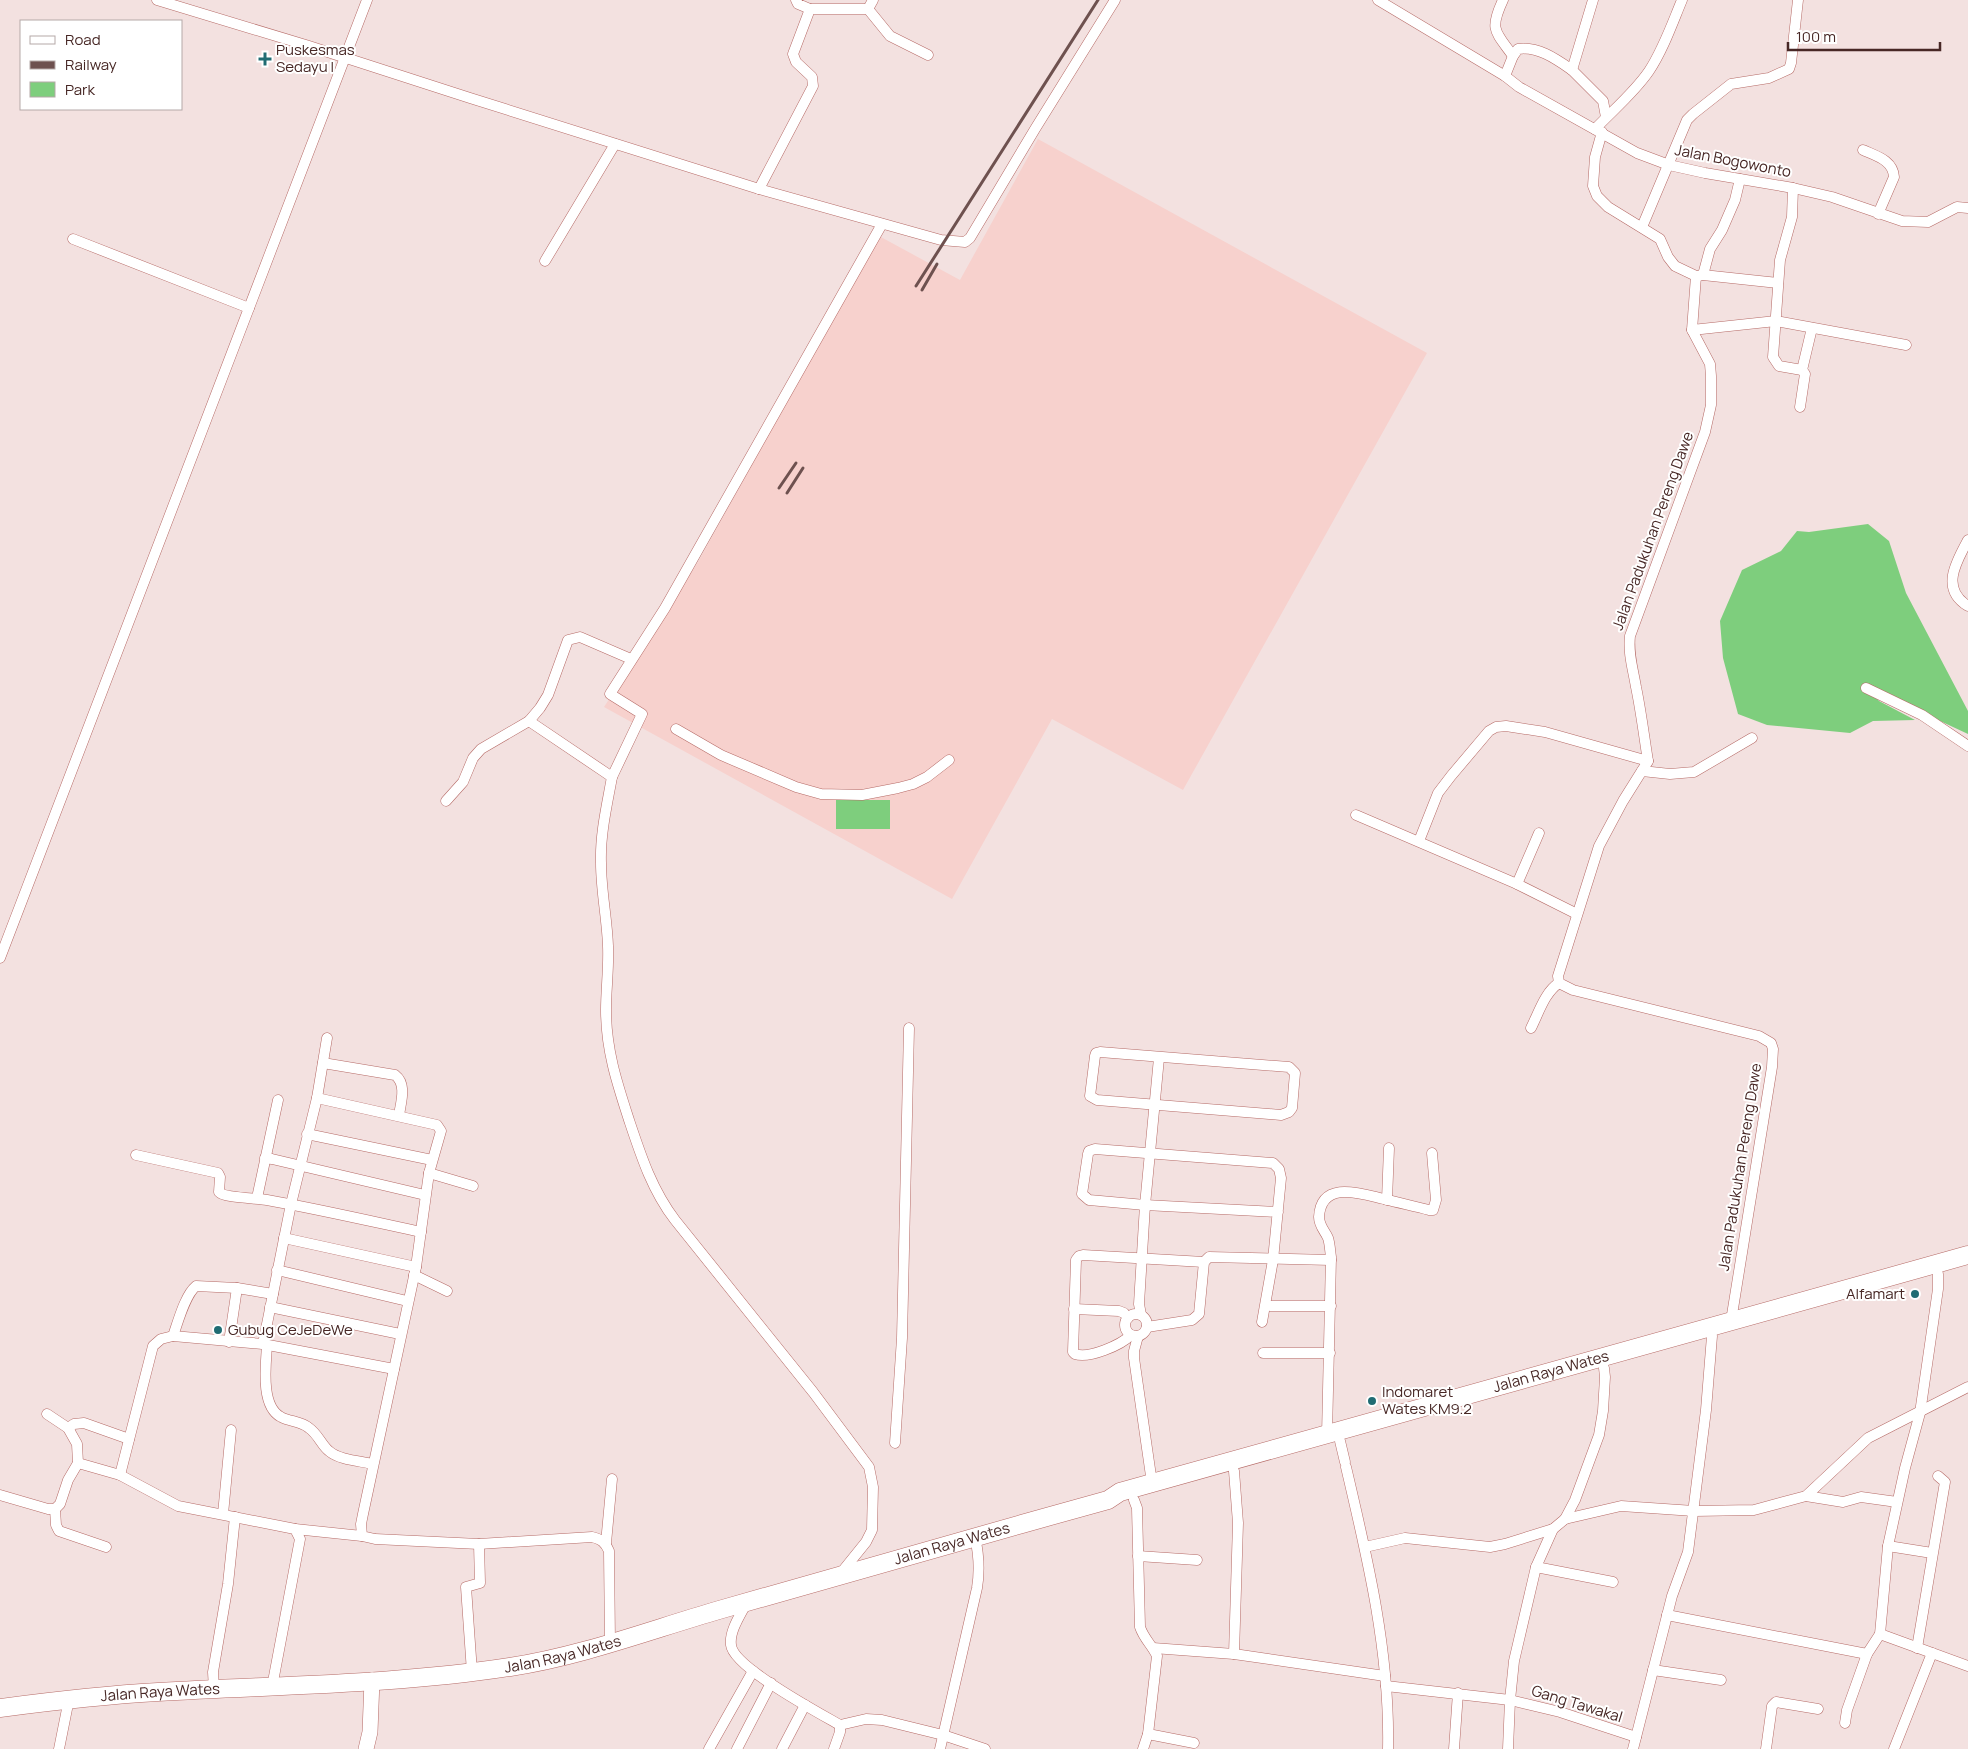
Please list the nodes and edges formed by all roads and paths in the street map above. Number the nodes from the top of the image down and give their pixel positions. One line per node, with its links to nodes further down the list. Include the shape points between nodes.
1 (159, 0): 14 (street)
2 (368, 0): 14 (street)
3 (796, 0): 11 (street)
4 (1116, 0): 28 (street, via 970,238 965,242 941,240)
5 (1378, 0): 16 (street, Jalan Bogowonto)
6 (1503, 0): 13 (street, via 1494,26)
7 (1593, 0): 15 (street)
8 (1682, 0): 17 (street, via 1662,49 1649,71)
9 (1798, 0): 21 (street, via 1789,69 1769,78 1731,84 1688,120)
10 (870, 5): 11 (street); 12 (street, via 890,36)
11 (810, 9): 24 (street, via 793,54 796,62 812,77 813,86)
12 (928, 55)
13 (1512, 56): 15 (street, via 1518,49 1532,49 1553,57); 16 (street)
14 (345, 58): 19 (street); 33 (street)
15 (1572, 70): 17 (street, via 1603,101)
16 (1505, 76): 18 (street, Jalan Bogowonto)
17 (1606, 118): 18 (street)
18 (1599, 131): 21 (street, Jalan Bogowonto, via 1637,153); 27 (street, via 1593,186 1608,207)
19 (615, 144): 24 (street); 30 (street)
20 (1863, 150): 26 (street, via 1889,163 1894,173)
21 (1668, 164): 22 (street, Jalan Bogowonto); 27 (street)
22 (1740, 179): 23 (street, Jalan Bogowonto); 31 (street, via 1735,200)
23 (1793, 188): 26 (street, Jalan Bogowonto, via 1832,197); 32 (street, via 1792,217 1780,260)
24 (759, 189): 28 (street)
25 (1968, 208): 26 (street, Jalan Bogowonto, via 1957,207 1921,223)
26 (1878, 214)
27 (1642, 226): 31 (street, via 1660,239 1675,266)
28 (880, 227): 42 (street, via 665,608)
29 (73, 240): 33 (street)
30 (545, 261)
31 (1699, 276): 32 (street); 36 (street)
32 (1778, 283): 34 (street)
33 (250, 308): 58 (street)
34 (1776, 321): 35 (street); 36 (street); 38 (street, via 1776,363)
35 (1812, 328): 37 (street); 38 (street)
36 (1692, 330): 49 (street, Jalan Padukuhan Pereng Dawe, via 1710,364 1711,405 1705,432 1645,591 1628,648)
37 (1906, 345)
38 (1802, 370): 39 (street, via 1806,376)
39 (1800, 407)
40 (1968, 540): 41 (street, via 1957,560 1952,583 1955,592)
41 (1968, 606)
42 (631, 659): 44 (street, via 580,636 568,640 548,694); 51 (street, via 610,694 642,714)
43 (1866, 688): 47 (street, via 1922,715)
44 (529, 721): 51 (street); 52 (street, via 481,749 473,758 463,782)
45 (676, 729): 48 (street, via 720,755 821,794 862,794 898,788 927,777)
46 (1752, 738): 50 (street, via 1694,772)
47 (1968, 746)
48 (949, 760)
49 (1648, 761): 50 (street); 55 (street, via 1545,732 1496,727 1489,731 1438,794)
50 (1642, 771): 57 (street, via 1599,846)
51 (612, 776): 157 (street, via 602,832 601,862 608,944 606,1009 609,1058 642,1160 664,1205 869,1467 873,1488 872,1530)
52 (446, 801)
53 (1356, 815): 55 (street)
54 (1539, 834): 56 (street)
55 (1419, 841): 56 (street)
56 (1517, 884): 57 (street)
57 (1577, 914): 59 (street, via 1560,968)
58 (0, 958)
59 (1559, 983): 61 (street, via 1548,994); 106 (street, Jalan Padukuhan Pereng Dawe, via 1573,990 1759,1036 1771,1043 1772,1067)
60 (909, 1028): 126 (street, via 902,1338)
61 (1531, 1028)
62 (327, 1038): 64 (street)
63 (1160, 1058): 67 (street); 67 (street, via 1096,1053 1090,1096 1097,1100); 67 (street, via 1292,1068 1295,1073 1292,1108 1282,1115)
64 (323, 1063): 65 (street); 68 (street, via 398,1077 402,1084)
65 (317, 1098): 68 (street); 69 (street)
66 (278, 1100): 74 (street)
67 (1155, 1105): 71 (street)
68 (399, 1116): 75 (street, via 439,1126 441,1131)
69 (308, 1134): 75 (street); 76 (street)
70 (1388, 1148): 81 (street)
71 (1150, 1153): 83 (street); 83 (street, via 1089,1151 1082,1194 1089,1200); 84 (street, via 1273,1163 1280,1174)
72 (1432, 1153): 81 (street, via 1436,1200 1433,1210)
73 (136, 1156): 80 (street, via 218,1173 220,1194)
74 (265, 1158): 76 (street); 80 (street)
75 (432, 1160): 77 (street)
76 (300, 1166): 79 (street); 82 (street)
77 (429, 1173): 78 (street); 79 (street)
78 (473, 1186)
79 (425, 1195): 85 (street)
80 (257, 1198): 82 (street)
81 (1387, 1200): 90 (street, via 1348,1191 1332,1194 1327,1199 1319,1219 1328,1239)
82 (291, 1204): 85 (street); 86 (street)
83 (1145, 1205): 84 (street); 88 (street)
84 (1278, 1212): 89 (street)
85 (421, 1232): 94 (street)
86 (284, 1238): 93 (street); 94 (street)
87 (1968, 1255): 106 (highway, Jalan Raya Wates)
88 (1141, 1259): 91 (street); 103 (street, via 1079,1256 1076,1260); 104 (street)
89 (1272, 1260): 90 (street); 91 (street, via 1208,1257); 107 (street)
90 (1331, 1260): 101 (street)
91 (1204, 1262): 108 (street, via 1200,1314 1192,1320)
92 (1968, 1265): 95 (highway, Jalan Raya Wates)
93 (278, 1270): 98 (street); 99 (street)
94 (414, 1271): 97 (street); 99 (street)
95 (1938, 1274): 112 (highway, Jalan Raya Wates); 120 (street)
96 (237, 1288): 98 (street); 110 (street, via 192,1288); 113 (street)
97 (447, 1291)
98 (273, 1294): 102 (street)
99 (407, 1301): 109 (street)
100 (1270, 1306): 101 (street)
101 (1331, 1306): 116 (street)
102 (270, 1307): 109 (street); 114 (street)
103 (1074, 1309): 105 (street, via 1119,1311); 111 (street, via 1072,1349 1075,1354 1084,1356 1120,1345)
104 (1141, 1315): 105 (street); 108 (street)
105 (1128, 1318): 111 (street, via 1125,1327)
106 (1731, 1321): 124 (highway, Jalan Raya Wates)
107 (1262, 1322)
108 (1147, 1327): 111 (street, via 1144,1333)
109 (400, 1334): 118 (street)
110 (173, 1336): 113 (street); 125 (street, via 161,1339 153,1346)
111 (1135, 1336): 133 (street, via 1134,1358)
112 (1712, 1336): 117 (highway, Jalan Raya Wates); 140 (street)
113 (229, 1342): 114 (street)
114 (265, 1344): 118 (street); 128 (street, via 264,1379 272,1409 278,1415 308,1427 328,1451)
115 (1263, 1353): 116 (street)
116 (1330, 1353): 124 (street, via 1327,1392)
117 (1604, 1368): 124 (highway, Jalan Raya Wates); 143 (street, via 1599,1435)
118 (394, 1369): 128 (street)
119 (1968, 1387): 120 (street)
120 (1920, 1412): 135 (street, via 1868,1438); 138 (street)
121 (47, 1414): 122 (street)
122 (68, 1428): 125 (street, via 84,1423); 127 (street, via 77,1444)
123 (231, 1430): 141 (street)
124 (1334, 1438): 129 (highway, Jalan Raya Wates); 133 (highway, Jalan Raya Wates); 152 (street, via 1346,1464)
125 (129, 1439): 130 (street)
126 (895, 1443)
127 (78, 1463): 130 (street); 139 (street)
128 (373, 1464): 146 (street, via 361,1524)
129 (1234, 1471): 137 (highway, Jalan Raya Wates); 166 (street, via 1238,1523)
130 (120, 1475): 141 (street, via 170,1503)
131 (1938, 1476): 153 (street, via 1945,1482)
132 (612, 1479): 149 (street)
133 (1152, 1483): 136 (highway, Jalan Raya Wates, via 1120,1492)
134 (0, 1495): 139 (street)
135 (1806, 1496): 138 (street, via 1843,1502 1861,1497); 140 (street, via 1754,1510)
136 (1108, 1500): 137 (highway, Jalan Raya Wates, via 1123,1503); 147 (highway, Jalan Raya Wates)
137 (1134, 1500): 154 (street)
138 (1898, 1502): 150 (street)
139 (55, 1509): 151 (street, via 59,1531)
140 (1694, 1511): 143 (street, via 1621,1506); 160 (street, via 1688,1552)
141 (222, 1514): 142 (street)
142 (235, 1517): 144 (street); 177 (street)
143 (1565, 1519): 145 (street)
144 (295, 1529): 146 (street); 176 (street, via 300,1539)
145 (1553, 1529): 152 (street, via 1490,1547 1405,1538); 156 (street)
146 (362, 1536): 148 (street)
147 (975, 1537): 157 (highway, Jalan Raya Wates); 187 (street, via 979,1563 977,1588)
148 (479, 1544): 149 (street, via 592,1537); 171 (street, via 480,1583 466,1587)
149 (606, 1544): 162 (street, via 609,1551)
150 (1888, 1546): 153 (street); 161 (street)
151 (106, 1547)
152 (1365, 1548): 174 (street, via 1375,1596)
153 (1932, 1553): 164 (street)
154 (1138, 1556): 155 (street); 163 (street, via 1140,1627 1145,1640)
155 (1198, 1560)
156 (1536, 1567): 158 (street); 180 (street, via 1514,1660)
157 (838, 1577): 159 (highway, Jalan Raya Wates)
158 (1613, 1582)
159 (747, 1602): 162 (highway, Jalan Raya Wates); 170 (street, via 730,1642 735,1656)
160 (1667, 1615): 167 (street); 169 (street)
161 (1880, 1634): 164 (street); 167 (street)
162 (610, 1643): 171 (highway, Jalan Raya Wates, via 564,1656)
163 (1153, 1648): 166 (street, Gang Tawakal); 186 (street, via 1157,1666)
164 (1917, 1648): 165 (street)
165 (1932, 1653): 168 (street); 204 (street)
166 (1234, 1654): 174 (street, Gang Tawakal)
167 (1867, 1654): 184 (street, via 1848,1705)
168 (1968, 1666)
169 (1653, 1670): 173 (street); 188 (street)
170 (753, 1671): 175 (street); 192 (street)
171 (472, 1672): 172 (highway, Jalan Raya Wates)
172 (372, 1680): 176 (highway, Jalan Raya Wates); 191 (main road, via 370,1732)
173 (1721, 1680)
174 (1385, 1681): 178 (street, Gang Tawakal); 199 (street)
175 (772, 1683): 181 (street); 193 (street)
176 (272, 1687): 177 (highway, Jalan Raya Wates)
177 (214, 1689): 179 (highway, Jalan Raya Wates)
178 (1458, 1693): 180 (street, Gang Tawakal); 200 (street)
179 (69, 1699): 182 (highway, Jalan Raya Wates); 190 (street)
180 (1510, 1700): 188 (street, Gang Tawakal, via 1574,1716); 201 (street)
181 (805, 1705): 185 (street); 194 (street)
182 (0, 1708)
183 (1818, 1710): 203 (street, via 1776,1702 1772,1706)
184 (1845, 1723)
185 (840, 1725): 187 (street, via 866,1719 882,1720); 195 (street)
186 (1148, 1734): 189 (street); 198 (street)
187 (943, 1735): 196 (street); 197 (street)
188 (1636, 1737): 202 (street)
189 (1194, 1743)
190 (59, 1749)
191 (366, 1749)
192 (709, 1749)
193 (738, 1749)
194 (782, 1749)
195 (834, 1749)
196 (940, 1749)
197 (985, 1749)
198 (1143, 1749)
199 (1388, 1749)
200 (1454, 1749)
201 (1508, 1749)
202 (1633, 1749)
203 (1766, 1749)
204 (1894, 1749)

